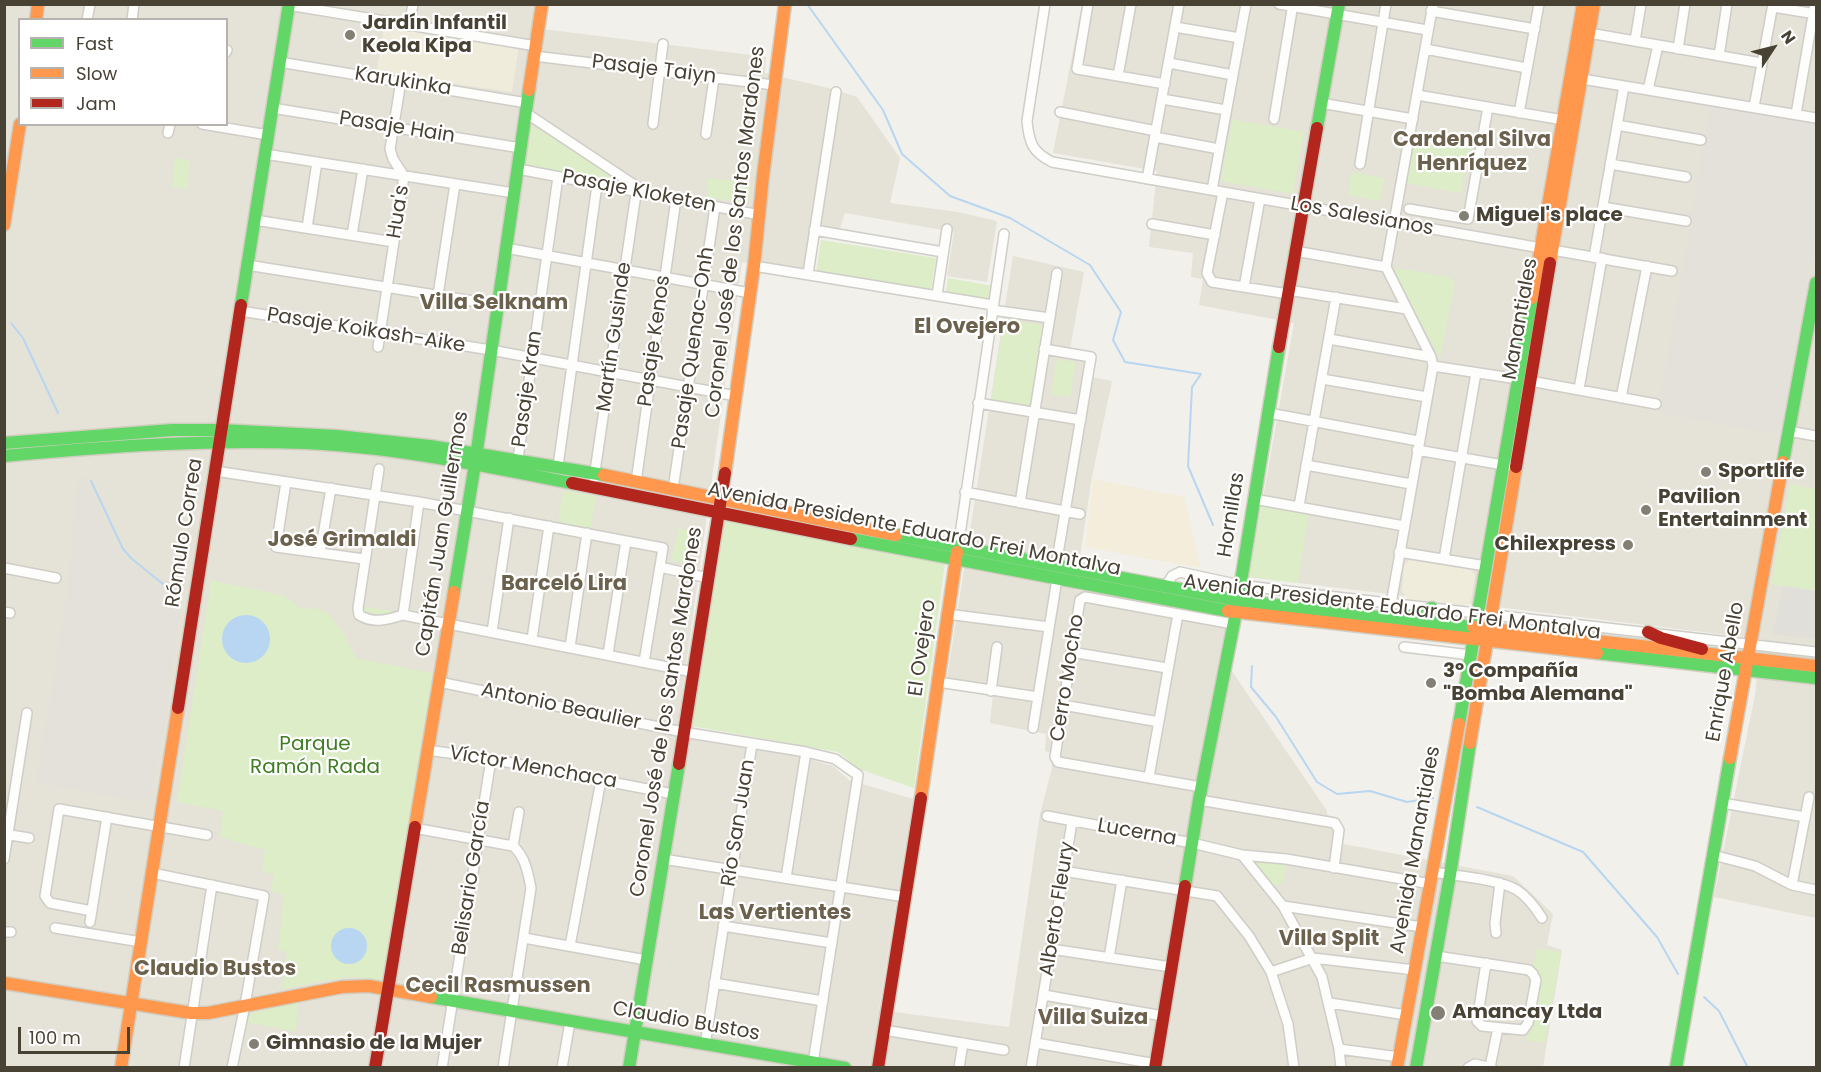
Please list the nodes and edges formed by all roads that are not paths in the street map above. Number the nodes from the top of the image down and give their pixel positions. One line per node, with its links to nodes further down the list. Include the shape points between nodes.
1 (413, 4): 24 (street)
2 (542, 4): 35 (street, Capitán Juan Guillermos)
3 (785, 4): 48 (street, Coronel José de los Santos Mardones)
4 (1045, 4): 88 (street, Los Salesianos, via 1027,121 1032,146 1039,156 1052,162)
5 (1088, 4): 43 (street, via 1077,69)
6 (1131, 4): 43 (street)
7 (1179, 4): 25 (street)
8 (1246, 4): 29 (street)
9 (1279, 4): 18 (street)
10 (1386, 4): 23 (street)
11 (1539, 4): 26 (street)
12 (1583, 4): 67 (street, Manantiales)
13 (1594, 4): 28 (street, Manantiales)
14 (1641, 4): 30 (street)
15 (1685, 4): 34 (street)
16 (1727, 4): 36 (street)
17 (288, 5): 24 (street, Pasaje Taiyn); 37 (street, Rómulo Correa)
18 (1293, 6): 21 (street); 65 (street)
19 (1773, 6): 22 (street); 39 (street)
20 (1432, 8): 26 (street); 27 (street)
21 (1338, 9): 23 (street); 54 (street, Hornillas)
22 (1815, 11): 63 (street)
23 (1383, 22): 27 (street); 61 (street)
24 (409, 26): 35 (street, Pasaje Taiyn)
25 (1175, 27): 29 (street); 38 (street)
26 (1535, 29): 40 (street)
27 (1427, 30): 33 (street)
28 (1589, 33): 30 (street); 45 (street, Manantiales)
29 (1240, 38): 42 (street)
30 (1635, 41): 32 (street)
31 (663, 44): 41 (street)
32 (1658, 45): 34 (street); 50 (street)
33 (1425, 49): 40 (street); 52 (street)
34 (1678, 49): 36 (street)
35 (535, 51): 41 (street, Pasaje Taiyn); 57 (street, Capitán Juan Guillermos)
36 (1719, 56): 39 (street)
37 (279, 62): 46 (street, Karukinka); 56 (street, Rómulo Correa)
38 (1169, 63): 42 (street); 47 (street)
39 (1761, 63): 58 (street)
40 (1527, 68): 62 (street)
41 (660, 71): 44 (street, Pasaje Taiyn); 68 (street)
42 (1233, 75): 59 (street)
43 (1118, 76): 47 (street)
44 (714, 78): 48 (street, Pasaje Taiyn); 73 (street)
45 (1582, 79): 49 (street); 115 (street, Manantiales)
46 (401, 81): 57 (street, Karukinka); 72 (street, Hua's)
47 (1165, 84): 53 (street)
48 (774, 85): 101 (street, Coronel José de los Santos Mardones)
49 (1624, 86): 50 (street); 69 (street)
50 (1648, 90): 58 (street)
51 (836, 92): 109 (street)
52 (1417, 95): 55 (street); 66 (street)
53 (1162, 99): 59 (street); 74 (street)
54 (1321, 103): 61 (street); 97 (street, Hornillas)
55 (1488, 107): 62 (street); 100 (street, via 1468,219)
56 (272, 108): 72 (street, Pasaje Hain); 75 (street, Rómulo Correa)
57 (527, 108): 77 (street, Capitán Juan Guillermos); 91 (street)
58 (1754, 108): 63 (street)
59 (1226, 110): 78 (street)
60 (1060, 112): 74 (street)
61 (1368, 112): 66 (street); 81 (street)
62 (1519, 113): 67 (street)
63 (1796, 114): 64 (street)
64 (1816, 118)
65 (1274, 119)
66 (1413, 119): 104 (street)
67 (1563, 120): 115 (street, Manantiales)
68 (653, 124)
69 (1617, 125): 76 (street); 82 (street)
70 (20, 126): 106 (street)
71 (215, 126): 75 (street)
72 (393, 128): 77 (street, Pasaje Hain); 85 (street, Hua's, via 390,154)
73 (706, 134)
74 (1156, 134): 78 (street); 88 (street)
75 (268, 135): 79 (street, Rómulo Correa)
76 (1701, 140)
77 (521, 148): 84 (street, Capitán Juan Guillermos)
78 (1219, 149): 92 (street)
79 (265, 154): 80 (street); 102 (street, Rómulo Correa)
80 (317, 162): 83 (street); 107 (street)
81 (1360, 164)
82 (1611, 164): 87 (street); 99 (street)
83 (363, 169): 85 (street); 111 (street)
84 (518, 169): 86 (street, Pasaje Kloketen); 94 (street, Capitán Juan Guillermos)
85 (404, 176): 89 (street); 113 (street, Hua's)
86 (558, 177): 90 (street, Pasaje Kloketen); 118 (street, Pasaje Kran)
87 (1686, 177)
88 (1147, 179): 92 (street, Los Salesianos)
89 (455, 184): 94 (street); 136 (street)
90 (597, 184): 91 (street, Pasaje Kloketen); 120 (street)
91 (636, 189): 95 (street, Pasaje Kloketen); 125 (street, Martín Gusinde)
92 (1212, 190): 93 (street, Los Salesianos)
93 (1223, 192): 96 (street, Los Salesianos); 112 (street)
94 (514, 193): 114 (street, Capitán Juan Guillermos)
95 (676, 199): 98 (street, Pasaje Kloketen); 129 (street, Pasaje Kenos)
96 (1260, 199): 97 (street, Los Salesianos); 133 (street)
97 (1303, 206): 104 (street, Los Salesianos); 116 (street, Hornillas)
98 (715, 207): 101 (street, Pasaje Kloketen); 131 (street, Pasaje Quenac-Onh)
99 (1603, 207): 103 (street); 119 (street)
100 (1409, 209)
101 (760, 215): 122 (street, Coronel José de los Santos Mardones)
102 (255, 220): 107 (street); 121 (street, Rómulo Correa)
103 (1686, 221)
104 (1395, 222): 115 (street, Los Salesianos); 124 (street)
105 (1152, 224): 112 (street)
106 (4, 225)
107 (307, 228): 111 (street)
108 (947, 229): 117 (street)
109 (814, 230): 117 (street); 128 (street)
110 (1004, 234): 141 (street, El Ovejero)
111 (352, 235): 113 (street)
112 (1215, 235): 133 (street, via 1208,273 1212,282)
113 (394, 242): 132 (street, Hua's)
114 (506, 248): 118 (street); 140 (street, Capitán Juan Guillermos)
115 (1547, 249): 119 (street, Los Salesianos); 157 (street, Manantiales)
116 (1295, 251): 124 (street); 134 (street, Hornillas)
117 (943, 252): 137 (street)
118 (547, 255): 120 (street); 150 (street, Pasaje Kran)
119 (1598, 258): 123 (street, Los Salesianos); 159 (street)
120 (586, 262): 125 (street); 152 (street)
121 (247, 266): 132 (street); 143 (street, Rómulo Correa)
122 (754, 266): 128 (street); 135 (street, Coronel José de los Santos Mardones)
123 (1647, 266): 126 (street, Los Salesianos); 162 (street)
124 (1386, 267): 142 (street)
125 (625, 269): 129 (street); 153 (street, Martín Gusinde)
126 (1672, 271)
127 (1058, 273): 144 (street)
128 (808, 274): 137 (street)
129 (664, 277): 131 (street); 156 (street, Pasaje Kenos)
130 (1816, 283): 139 (street, Enrique Abello)
131 (703, 284): 135 (street); 158 (street, Pasaje Quenac-Onh)
132 (387, 287): 136 (street); 145 (street, Hua's)
133 (1244, 287): 134 (street)
134 (1288, 292): 138 (street); 166 (street, Hornillas)
135 (750, 293): 160 (street, Coronel José de los Santos Mardones)
136 (438, 295): 140 (street)
137 (937, 295): 141 (street)
138 (1336, 297): 142 (street); 146 (street)
139 (1815, 301): 169 (street, Enrique Abello)
140 (498, 304): 149 (street, Capitán Juan Guillermos)
141 (993, 307): 144 (street); 163 (street, El Ovejero)
142 (1407, 309): 151 (street)
143 (240, 311): 145 (street, Pasaje Koikash-Aike); 170 (street, Rómulo Correa)
144 (1050, 318): 148 (street)
145 (380, 333): 147 (street, Hua's); 149 (street, Pasaje Koikash-Aike)
146 (1329, 339): 151 (street); 155 (street)
147 (378, 347)
148 (1044, 349): 165 (street); 167 (street, via 1091,357)
149 (491, 350): 150 (street, Pasaje Koikash-Aike); 175 (street, Capitán Juan Guillermos)
150 (532, 358): 152 (street, Pasaje Koikash-Aike); 177 (street, Pasaje Kran)
151 (1432, 361): 154 (street); 161 (street)
152 (572, 365): 153 (street, Pasaje Koikash-Aike); 179 (street)
153 (609, 372): 156 (street, Pasaje Koikash-Aike); 183 (street, Martín Gusinde)
154 (1476, 373): 157 (street); 176 (street)
155 (1322, 379): 161 (street); 168 (street)
156 (650, 380): 158 (street, Pasaje Koikash-Aike); 185 (street, Pasaje Kenos)
157 (1524, 380): 159 (street); 180 (street, Manantiales)
158 (687, 387): 160 (street, Pasaje Koikash-Aike); 188 (street, Pasaje Quenac-Onh)
159 (1579, 389): 162 (street)
160 (736, 396): 191 (street, Coronel José de los Santos Mardones)
161 (1427, 397): 173 (street)
162 (1621, 398): 164 (street)
163 (978, 403): 165 (street); 189 (street, El Ovejero)
164 (1656, 404)
165 (1034, 412): 167 (street); 194 (street)
166 (1269, 413): 168 (street); 192 (street, Hornillas)
167 (1081, 420): 197 (street)
168 (1314, 421): 173 (street); 178 (street)
169 (1788, 431): 171 (street); 233 (street, Enrique Abello)
170 (221, 436): 172 (street, Avenida Presidente Eduardo Frei Montalva, via 172,430); 174 (street, Avenida Presidente Eduardo Frei Montalva); 175 (street, Avenida Presidente Eduardo Frei Montalva); 182 (street, Rómulo Correa)
171 (1816, 436)
172 (4, 442)
173 (1418, 445): 176 (street); 186 (street)
174 (4, 456)
175 (476, 458): 177 (street, Avenida Presidente Eduardo Frei Montalva); 183 (street, Avenida Presidente Eduardo Frei Montalva); 196 (street, Capitán Juan Guillermos)
176 (1462, 458): 180 (street); 209 (street)
177 (518, 459): 179 (street, Avenida Presidente Eduardo Frei Montalva)
178 (1306, 465): 186 (street); 195 (street)
179 (558, 466): 183 (street, Avenida Presidente Eduardo Frei Montalva)
180 (1510, 466): 210 (street, Manantiales); 222 (street, Manantiales)
181 (380, 469): 190 (street)
182 (215, 471): 184 (street); 273 (street, Rómulo Correa)
183 (594, 481): 185 (street, Avenida Presidente Eduardo Frei Montalva); 198 (street, Avenida Presidente Eduardo Frei Montalva)
184 (286, 482): 187 (street); 206 (street, via 276,547)
185 (636, 482): 188 (street, Avenida Presidente Eduardo Frei Montalva)
186 (1411, 484): 202 (street)
187 (331, 488): 190 (street); 206 (street)
188 (673, 489): 191 (street, Avenida Presidente Eduardo Frei Montalva)
189 (965, 492): 194 (street); 207 (street, El Ovejero)
190 (375, 495): 193 (street); 208 (street)
191 (722, 498): 198 (street, Coronel José de los Santos Mardones); 207 (street, Avenida Presidente Eduardo Frei Montalva)
192 (1254, 498): 195 (street); 216 (street, Hornillas)
193 (419, 502): 196 (street); 225 (street)
194 (1020, 503): 197 (street)
195 (1299, 506): 202 (street)
196 (467, 510): 200 (street); 227 (street, Capitán Juan Guillermos)
197 (1065, 510): 199 (street); 213 (street)
198 (720, 511): 207 (street, Avenida Presidente Eduardo Frei Montalva); 215 (street, Coronel José de los Santos Mardones)
199 (1080, 514)
200 (509, 518): 201 (street); 229 (street)
201 (549, 526): 203 (street); 232 (street)
202 (1404, 526): 205 (street)
203 (587, 533): 204 (street); 234 (street)
204 (626, 541): 211 (street, via 663,548); 239 (street)
205 (1400, 552): 209 (street); 219 (street)
206 (320, 553): 208 (street)
207 (957, 554): 213 (street, Avenida Presidente Eduardo Frei Montalva); 223 (street, El Ovejero)
208 (364, 559): 225 (street, via 359,615 381,622)
209 (1444, 559): 210 (street)
210 (1486, 566): 222 (street, Manantiales)
211 (660, 567): 215 (street); 242 (street)
212 (4, 568): 214 (street)
213 (1057, 572): 217 (street, Avenida Presidente Eduardo Frei Montalva); 221 (street, Avenida Presidente Eduardo Frei Montalva); 228 (street)
214 (56, 578)
215 (708, 578): 246 (street, Coronel José de los Santos Mardones)
216 (1240, 585): 217 (street, Avenida Presidente Eduardo Frei Montalva, via 1180,572); 219 (street, Avenida Presidente Eduardo Frei Montalva); 221 (street, Hornillas)
217 (1166, 586): 221 (street, Avenida Presidente Eduardo Frei Montalva)
218 (1083, 597): 224 (street, Avenida Presidente Eduardo Frei Montalva); 238 (street, Cerro Mocho)
219 (1391, 603): 220 (street, Avenida Presidente Eduardo Frei Montalva)
220 (1432, 608): 222 (street, Avenida Presidente Eduardo Frei Montalva); 226 (street)
221 (1235, 612): 224 (street, Avenida Presidente Eduardo Frei Montalva); 226 (street, Avenida Presidente Eduardo Frei Montalva); 231 (street, Avenida Presidente Eduardo Frei Montalva); 263 (street, Hornillas)
222 (1484, 613): 230 (street, Avenida Presidente Eduardo Frei Montalva); 231 (street, Manantiales)
223 (947, 614): 228 (street); 249 (street, El Ovejero)
224 (1178, 614): 245 (street)
225 (403, 615): 227 (street)
226 (1399, 619): 231 (street, Avenida Presidente Eduardo Frei Montalva)
227 (448, 624): 229 (street); 248 (street, Capitán Juan Guillermos)
228 (1049, 627): 251 (street)
229 (492, 632): 232 (street)
230 (1648, 632): 233 (street, Avenida Presidente Eduardo Frei Montalva); 241 (street)
231 (1481, 634): 240 (street, Avenida Manantiales); 241 (street, Avenida Presidente Eduardo Frei Montalva); 243 (street, Avenida Presidente Eduardo Frei Montalva); 289 (street, Avenida Manantiales)
232 (532, 639): 234 (street)
233 (1752, 644): 237 (street, Avenida Presidente Eduardo Frei Montalva); 243 (street, Enrique Abello)
234 (570, 647): 239 (street)
235 (997, 647): 250 (street)
236 (1404, 647): 240 (street)
237 (1816, 651)
238 (1071, 652): 245 (street); 252 (street, Cerro Mocho)
239 (608, 654): 242 (street)
240 (1471, 655): 291 (street, Avenida Manantiales)
241 (1713, 655): 243 (street, Avenida Presidente Eduardo Frei Montalva)
242 (644, 662): 246 (street)
243 (1747, 665): 244 (street, Avenida Presidente Eduardo Frei Montalva); 247 (street, Avenida Presidente Eduardo Frei Montalva); 267 (street, Enrique Abello)
244 (1816, 666)
245 (1167, 668): 254 (street)
246 (693, 672): 256 (street, Coronel José de los Santos Mardones)
247 (1816, 678)
248 (439, 682): 256 (street, Antonio Beaulier); 258 (street, Capitán Juan Guillermos)
249 (938, 682): 250 (street); 299 (street, El Ovejero)
250 (991, 691): 251 (street)
251 (1038, 698): 255 (street)
252 (1063, 705): 254 (street); 261 (street, Cerro Mocho, via 1055,757 1058,762)
253 (27, 713): 275 (street)
254 (1159, 722): 261 (street)
255 (1033, 728)
256 (683, 732): 257 (street, Antonio Beaulier); 264 (street, Coronel José de los Santos Mardones)
257 (752, 744): 259 (street, Antonio Beaulier); 286 (street, Río San Juan)
258 (427, 750): 260 (street, Víctor Menchaca); 274 (street, Capitán Juan Guillermos)
259 (806, 752): 290 (street); 296 (street, Antonio Beaulier, via 835,759 858,776)
260 (491, 759): 262 (street, Víctor Menchaca); 278 (street, Belisario García)
261 (1149, 777): 263 (street)
262 (601, 780): 264 (street, Víctor Menchaca); 311 (street)
263 (1201, 787): 266 (street, Hornillas)
264 (673, 794): 283 (street, Coronel José de los Santos Mardones)
265 (1809, 797): 271 (street)
266 (1199, 800): 279 (street, Hornillas); 285 (street, via 1335,823 1340,830)
267 (1722, 803): 271 (street); 282 (street, Enrique Abello)
268 (519, 812): 280 (street)
269 (1047, 816): 272 (street, Lucerna)
270 (107, 817): 273 (street); 301 (street); 301 (street, via 59,809 45,896 50,903)
271 (1805, 817): 295 (street)
272 (1072, 822): 279 (street, Lucerna); 287 (street, Alberto Fleury)
273 (159, 826): 276 (street); 288 (street, Rómulo Correa)
274 (414, 828): 278 (street); 323 (street, Capitán Juan Guillermos)
275 (7, 834): 277 (street); 284 (street)
276 (207, 836)
277 (28, 838)
278 (477, 838): 280 (street); 325 (street, Belisario García)
279 (1192, 843): 281 (street, Lucerna); 297 (street, Hornillas)
280 (513, 846): 308 (street, via 524,861 531,888)
281 (1242, 855): 285 (street, Lucerna); 300 (street)
282 (1713, 855): 295 (street, via 1755,866); 363 (street, Enrique Abello)
283 (663, 858): 286 (street); 316 (street, Coronel José de los Santos Mardones)
284 (4, 859)
285 (1334, 868): 291 (street, Lucerna)
286 (732, 870): 290 (street); 304 (street, Río San Juan)
287 (1063, 871): 292 (street); 312 (street, Alberto Fleury)
288 (152, 873): 294 (street); 309 (street, Rómulo Correa)
289 (1450, 875): 291 (street, Lucerna); 293 (street, Lucerna); 313 (street, Avenida Manantiales)
290 (786, 878): 296 (street)
291 (1432, 878): 305 (street, Avenida Manantiales)
292 (1122, 880): 297 (street); 314 (street)
293 (1500, 883): 302 (street, via 1532,903); 307 (street)
294 (212, 885): 329 (street, via 264,896); 331 (street)
295 (1792, 885): 298 (street)
296 (841, 887): 299 (street); 310 (street)
297 (1186, 890): 318 (street, Hornillas); 320 (street, via 1217,896)
298 (1816, 890)
299 (905, 897): 336 (street, El Ovejero)
300 (1283, 906): 305 (street); 315 (street)
301 (92, 911): 303 (street)
302 (1542, 918)
303 (90, 922)
304 (723, 926): 310 (street); 322 (street, Río San Juan)
305 (1422, 927): 319 (street, Avenida Manantiales)
306 (56, 928): 309 (street)
307 (1496, 933)
308 (524, 938): 311 (street); 330 (street)
309 (141, 942): 327 (street, Rómulo Correa)
310 (832, 943): 326 (street)
311 (570, 946): 316 (street)
312 (1051, 949): 314 (street); 324 (street, Alberto Fleury)
313 (1436, 956): 317 (street); 362 (street, Avenida Manantiales)
314 (1109, 958): 318 (street)
315 (1313, 958): 319 (street); 320 (street); 328 (street)
316 (646, 960): 337 (street, Coronel José de los Santos Mardones)
317 (1485, 963): 335 (street, via 1477,1022); 335 (street, via 1528,970 1536,980 1525,1029)
318 (1171, 967): 333 (street, Hornillas)
319 (1415, 970): 332 (street, Avenida Manantiales)
320 (1271, 972): 360 (street, via 1288,1024)
321 (4, 983): 327 (street, Claudio Bustos)
322 (714, 984): 326 (street); 340 (street, Río San Juan)
323 (388, 989): 325 (street, Claudio Bustos); 329 (street, Claudio Bustos, via 350,986); 351 (street, Capitán Juan Guillermos)
324 (1044, 995): 333 (street); 339 (street, Alberto Fleury)
325 (452, 1000): 330 (street, Claudio Bustos); 352 (street, Belisario García)
326 (823, 1001): 344 (street)
327 (131, 1002): 331 (street, Claudio Bustos); 348 (street, Rómulo Correa)
328 (1330, 1003): 332 (street); 341 (street)
329 (245, 1005): 331 (street, Claudio Bustos); 350 (street)
330 (512, 1011): 334 (street, Claudio Bustos); 353 (street)
331 (191, 1013): 349 (street)
332 (1406, 1015): 343 (street, Avenida Manantiales)
333 (1163, 1016): 345 (street, Hornillas)
334 (570, 1022): 337 (street, Claudio Bustos); 354 (street)
335 (1498, 1028): 347 (street)
336 (884, 1030): 338 (street); 357 (street, El Ovejero)
337 (634, 1033): 340 (street, Claudio Bustos); 355 (street, Coronel José de los Santos Mardones)
338 (963, 1043): 342 (street); 358 (street)
339 (1036, 1043): 345 (street); 359 (street, Alberto Fleury)
340 (705, 1045): 344 (street, Claudio Bustos)
341 (1339, 1049): 343 (street); 361 (street)
342 (1004, 1050)
343 (1398, 1062)
344 (813, 1063): 356 (street, Claudio Bustos)
345 (1155, 1066)
346 (1470, 1066): 347 (street)
347 (1491, 1067)
348 (121, 1068)
349 (184, 1068)
350 (232, 1068)
351 (375, 1068)
352 (442, 1068)
353 (503, 1068)
354 (562, 1068)
355 (629, 1068)
356 (845, 1068)
357 (878, 1068)
358 (959, 1068)
359 (1031, 1068)
360 (1294, 1068)
361 (1341, 1068)
362 (1416, 1068)
363 (1676, 1068)

